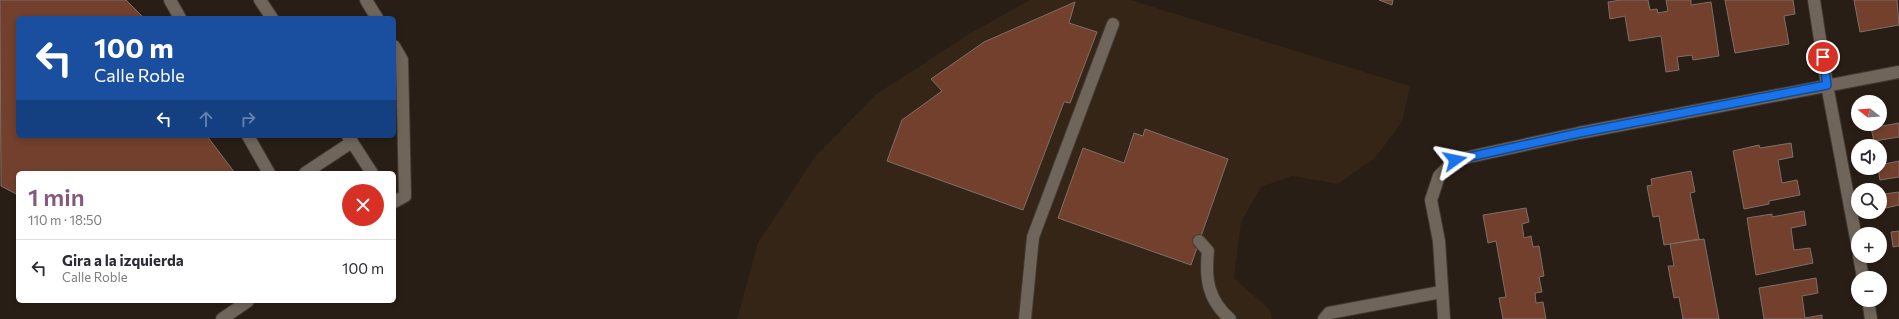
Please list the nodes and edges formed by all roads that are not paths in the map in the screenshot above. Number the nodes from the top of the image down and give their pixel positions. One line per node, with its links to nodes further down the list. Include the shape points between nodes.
1 (170, 0): 5 (street)
2 (260, 0): 6 (street)
3 (366, 0): 7 (street)
4 (1814, 0): 11 (street)
5 (179, 16)
6 (271, 16)
7 (376, 16)
8 (1113, 24): 24 (street, via 1033,237)
9 (396, 50): 17 (street, via 402,60 405,196)
10 (1899, 72): 11 (street)
11 (1827, 85): 18 (street); 20 (street, via 1455,160 1439,176 1431,200 1438,241)
12 (249, 138): 14 (street)
13 (350, 139): 15 (street); 16 (street)
14 (268, 171)
15 (308, 171)
16 (371, 171)
17 (396, 201)
18 (1854, 227)
19 (1199, 241): 25 (street, via 1208,251 1206,269 1209,291)
20 (1441, 292): 26 (street, via 1329,313); 27 (street)
21 (245, 303): 23 (street)
22 (1869, 307): 28 (street)
23 (222, 319)
24 (1025, 319)
25 (1230, 319)
26 (1324, 319)
27 (1444, 319)
28 (1871, 319)

